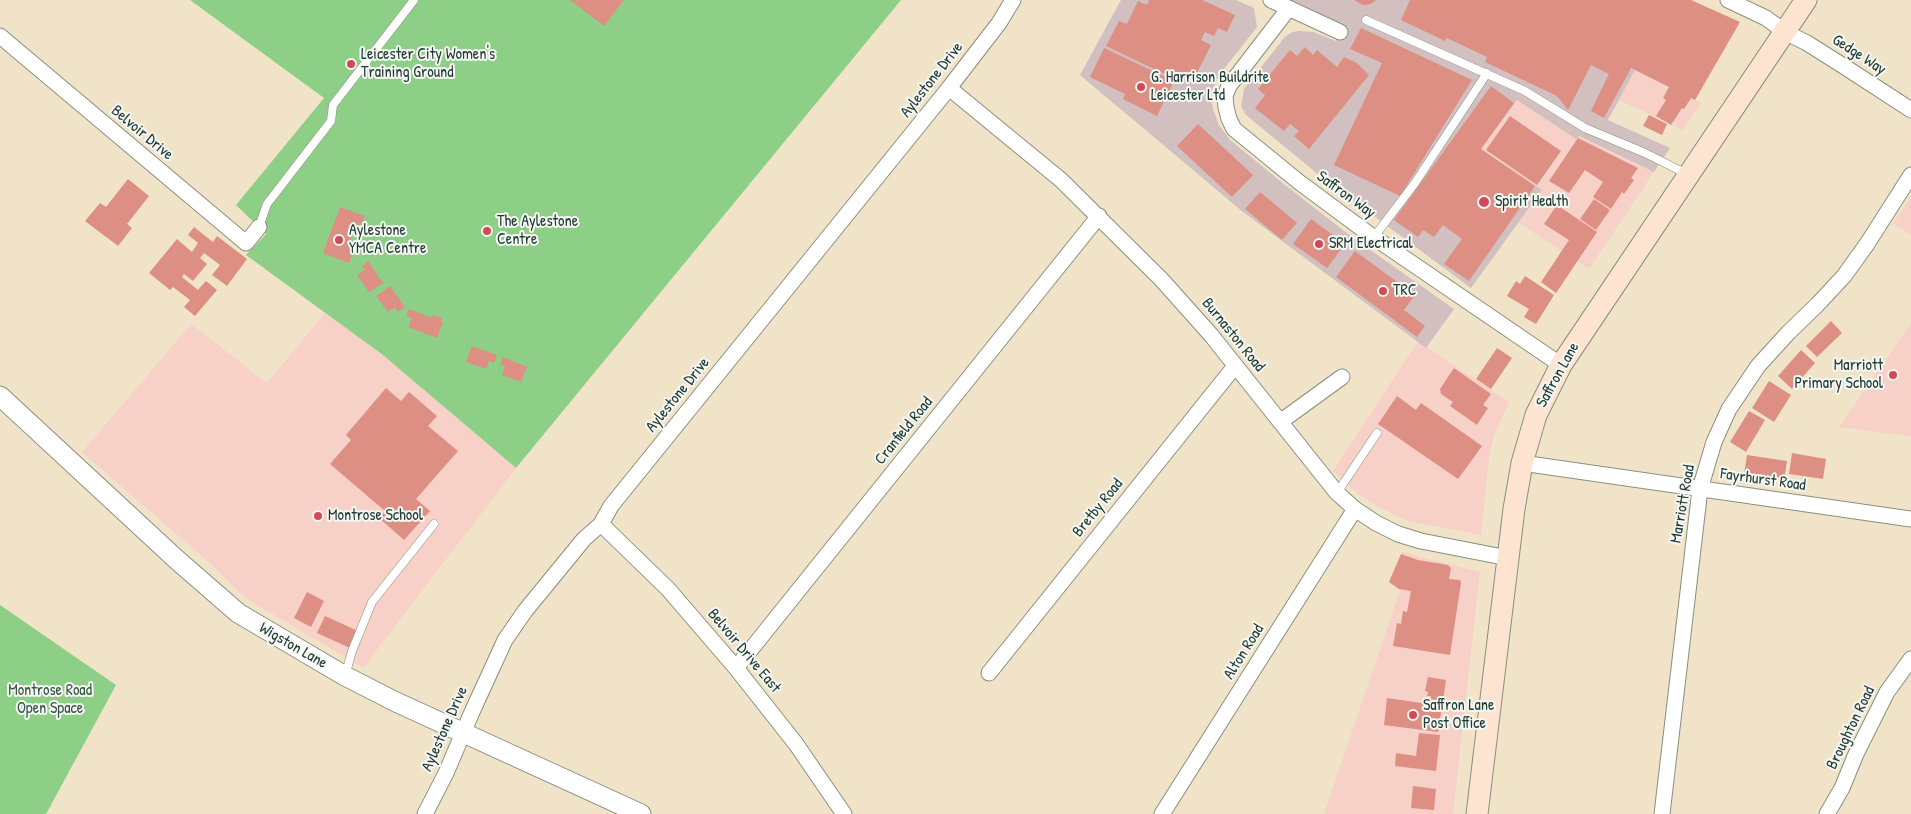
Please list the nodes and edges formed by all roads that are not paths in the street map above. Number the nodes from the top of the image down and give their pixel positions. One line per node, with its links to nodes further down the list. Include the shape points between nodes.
1 (414, 0): 17 (lane, via 333,106 331,121 268,204)
2 (1013, 0): 12 (street, Aylestone Drive)
3 (1270, 0): 6 (street)
4 (1728, 0): 9 (street, Gedge Way, via 1766,18)
5 (1806, 0): 9 (main road, Saffron Lane)
6 (1289, 8): 8 (street); 18 (street, Saffron Way, via 1228,86 1225,96 1229,119 1234,129)
7 (1366, 20): 11 (lane)
8 (1340, 32)
9 (1785, 32): 13 (street, Gedge Way); 14 (main road, Saffron Lane)
10 (0, 36): 17 (street, Belvoir Drive, via 246,243)
11 (1487, 73): 14 (lane, via 1525,91 1585,128); 18 (lane, via 1416,183)
12 (949, 88): 16 (street, Burnaston Road); 31 (street, Aylestone Drive, via 611,506)
13 (1911, 110)
14 (1689, 175): 19 (main road, Saffron Lane)
15 (1911, 175): 26 (street, Marriott Road, via 1844,276 1758,366 1729,409 1714,442)
16 (1100, 216): 20 (street, Burnaston Road, via 1212,334); 34 (street, Cranfield Road)
17 (258, 227)
18 (1374, 237): 19 (street, Saffron Way)
19 (1561, 365): 25 (main road, Saffron Lane, via 1536,415)
20 (1235, 366): 23 (street, Burnaston Road); 35 (street, Bretby Road)
21 (1342, 377): 23 (street)
22 (0, 396): 36 (street, Wigston Lane, via 238,613)
23 (1280, 422): 27 (street, Burnaston Road)
24 (1377, 433): 27 (lane)
25 (1522, 463): 26 (street, Fayrhurst Road); 32 (main road, Saffron Lane)
26 (1700, 489): 29 (street, Fayrhurst Road); 43 (street, Marriott Road)
27 (1336, 492): 28 (street, Burnaston Road)
28 (1355, 509): 32 (street, Burnaston Road, via 1405,536); 41 (street, Alton Road)
29 (1911, 519)
30 (434, 524): 36 (lane, via 372,602)
31 (600, 524): 34 (street, Belvoir Drive East, via 668,589); 37 (street, Aylestone Drive, via 525,611 505,640)
32 (1508, 558): 42 (main road, Saffron Lane)
33 (1911, 659): 44 (street, Broughton Road, via 1886,692)
34 (736, 668): 40 (street, Belvoir Drive East, via 796,744)
35 (989, 673)
36 (345, 676): 37 (street, Wigston Lane)
37 (463, 733): 38 (street, Aylestone Drive); 39 (street, Wigston Lane)
38 (425, 814)
39 (641, 814)
40 (844, 814)
41 (1162, 814)
42 (1477, 814)
43 (1662, 814)
44 (1827, 814)

